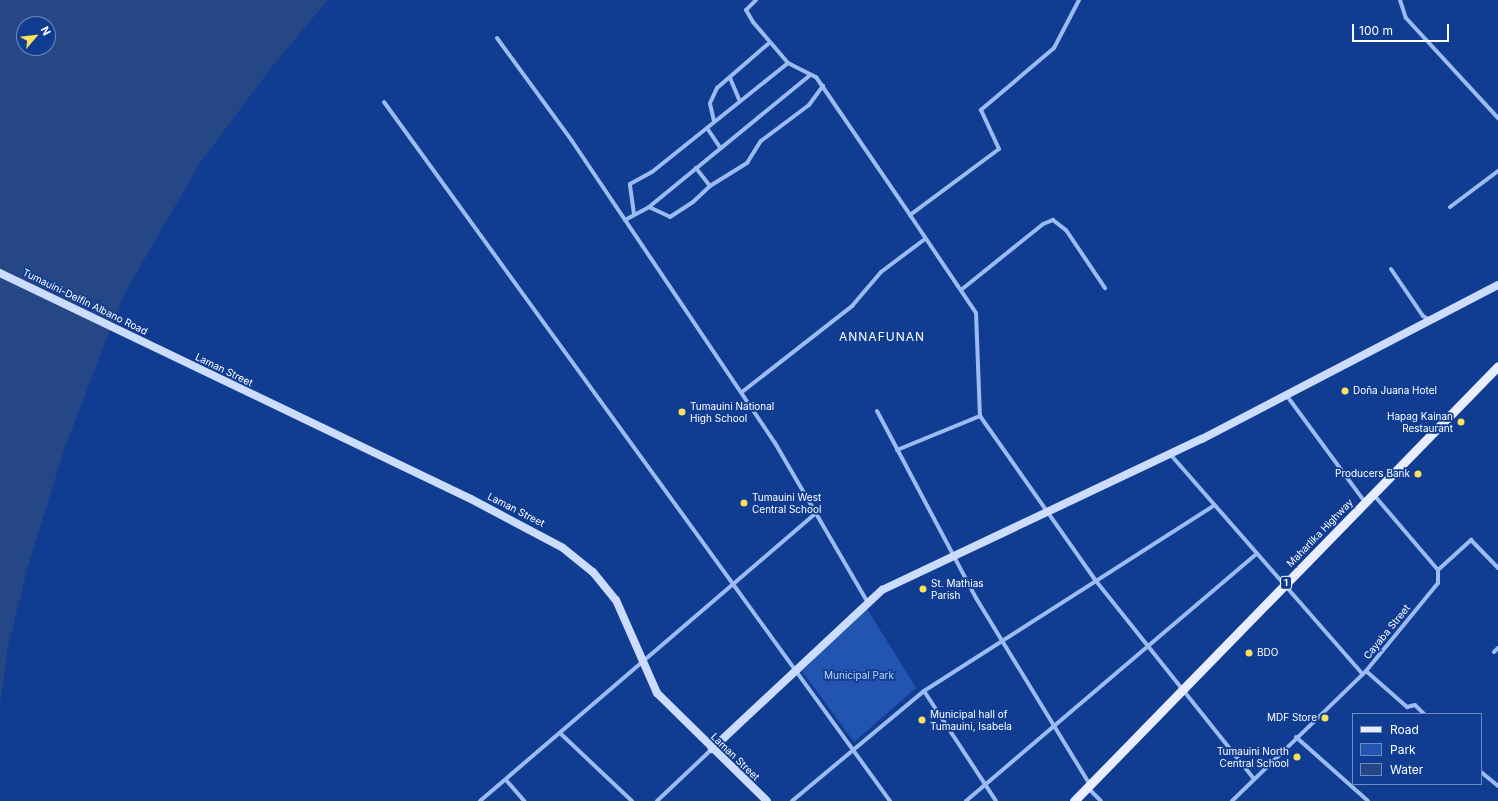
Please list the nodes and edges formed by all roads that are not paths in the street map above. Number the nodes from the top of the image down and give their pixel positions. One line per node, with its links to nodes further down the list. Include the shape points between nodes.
1 (756, 0): 5 (street, via 746,10)
2 (1078, 0): 22 (street, via 1054,48 981,110 999,149)
3 (1400, 0): 12 (street, via 1406,18)
4 (497, 38): 23 (street)
5 (768, 44): 6 (street); 8 (street)
6 (788, 63): 7 (street); 10 (street)
7 (810, 75): 9 (street); 15 (street)
8 (730, 78): 10 (street); 13 (street, via 713,95)
9 (823, 86): 18 (street, via 809,105 761,141 747,163); 22 (street)
10 (740, 100): 13 (street)
11 (384, 102): 49 (street)
12 (1498, 118)
13 (714, 120): 14 (street)
14 (707, 128): 15 (street); 21 (street, via 652,172 630,184)
15 (720, 147): 16 (street)
16 (696, 168): 18 (street); 19 (street)
17 (1498, 171): 20 (street)
18 (710, 186): 19 (street, via 670,217)
19 (649, 207): 21 (street)
20 (1450, 208)
21 (634, 214): 23 (street)
22 (910, 215): 24 (street)
23 (625, 220): 33 (street)
24 (924, 238): 29 (street); 33 (street, via 881,272 852,306)
25 (1391, 269): 30 (street, via 1424,316)
26 (0, 273): 31 (main road, Tumauini-Delfin Albano Road)
27 (1498, 285): 30 (main road)
28 (1105, 288): 29 (street, via 1066,230 1053,220 1043,224)
29 (961, 290): 36 (street, via 976,313)
30 (1431, 320): 34 (main road)
31 (161, 350): 54 (main road, Laman Street, via 549,539 580,560 606,586 624,615)
32 (1498, 366): 39 (main road, Maharlika Highway / 1)
33 (742, 392): 43 (street)
34 (1287, 396): 38 (main road); 40 (street)
35 (877, 411): 37 (street)
36 (980, 416): 37 (street); 42 (street)
37 (897, 450): 45 (street)
38 (1170, 454): 41 (street); 42 (main road)
39 (1373, 494): 40 (main road, Maharlika Highway / 1); 47 (street)
40 (1365, 502): 50 (main road, Maharlika Highway / 1)
41 (1215, 505): 44 (street); 48 (street)
42 (1046, 511): 45 (main road); 48 (street)
43 (817, 512): 49 (street); 51 (street)
44 (1257, 553): 50 (street); 53 (street)
45 (956, 556): 51 (main road, via 893,584); 52 (street)
46 (1498, 568): 47 (street, via 1471,540)
47 (1438, 570): 55 (street, Cayaba Street, via 1438,583)
48 (1096, 581): 52 (street); 53 (street)
49 (732, 582): 54 (street); 56 (street)
50 (1284, 585): 55 (street); 57 (main road, Maharlika Highway / 1)
51 (866, 601): 56 (main road)
52 (1003, 641): 58 (street); 60 (street)
53 (1148, 649): 57 (street); 60 (street)
54 (642, 662): 61 (street); 64 (main road, Laman Street, via 657,693)
55 (1364, 672): 59 (street, via 1406,707 1415,705); 62 (street, Cayaba Street)
56 (796, 673): 63 (street); 64 (main road)
57 (1181, 689): 66 (street); 70 (main road, Maharlika Highway / 1)
58 (924, 691): 63 (street); 68 (street)
59 (1423, 713)
60 (1053, 725): 68 (street); 70 (street)
61 (560, 733): 67 (street); 73 (street)
62 (1296, 737): 66 (street, Cayaba Street); 83 (street)
63 (852, 748): 76 (street); 77 (street)
64 (712, 749): 74 (street); 75 (main road, Laman Street)
65 (1482, 773): 69 (street)
66 (1254, 779): 82 (street, Cayaba Street)
67 (506, 780): 71 (street); 72 (street)
68 (984, 783): 78 (street); 79 (street)
69 (1498, 786)
70 (1089, 787): 80 (main road, Maharlika Highway / 1); 81 (street)
71 (480, 801)
72 (524, 801)
73 (632, 801)
74 (657, 801)
75 (767, 801)
76 (792, 801)
77 (890, 801)
78 (966, 801)
79 (996, 801)
80 (1074, 801)
81 (1101, 801)
82 (1232, 801)
83 (1368, 801)

